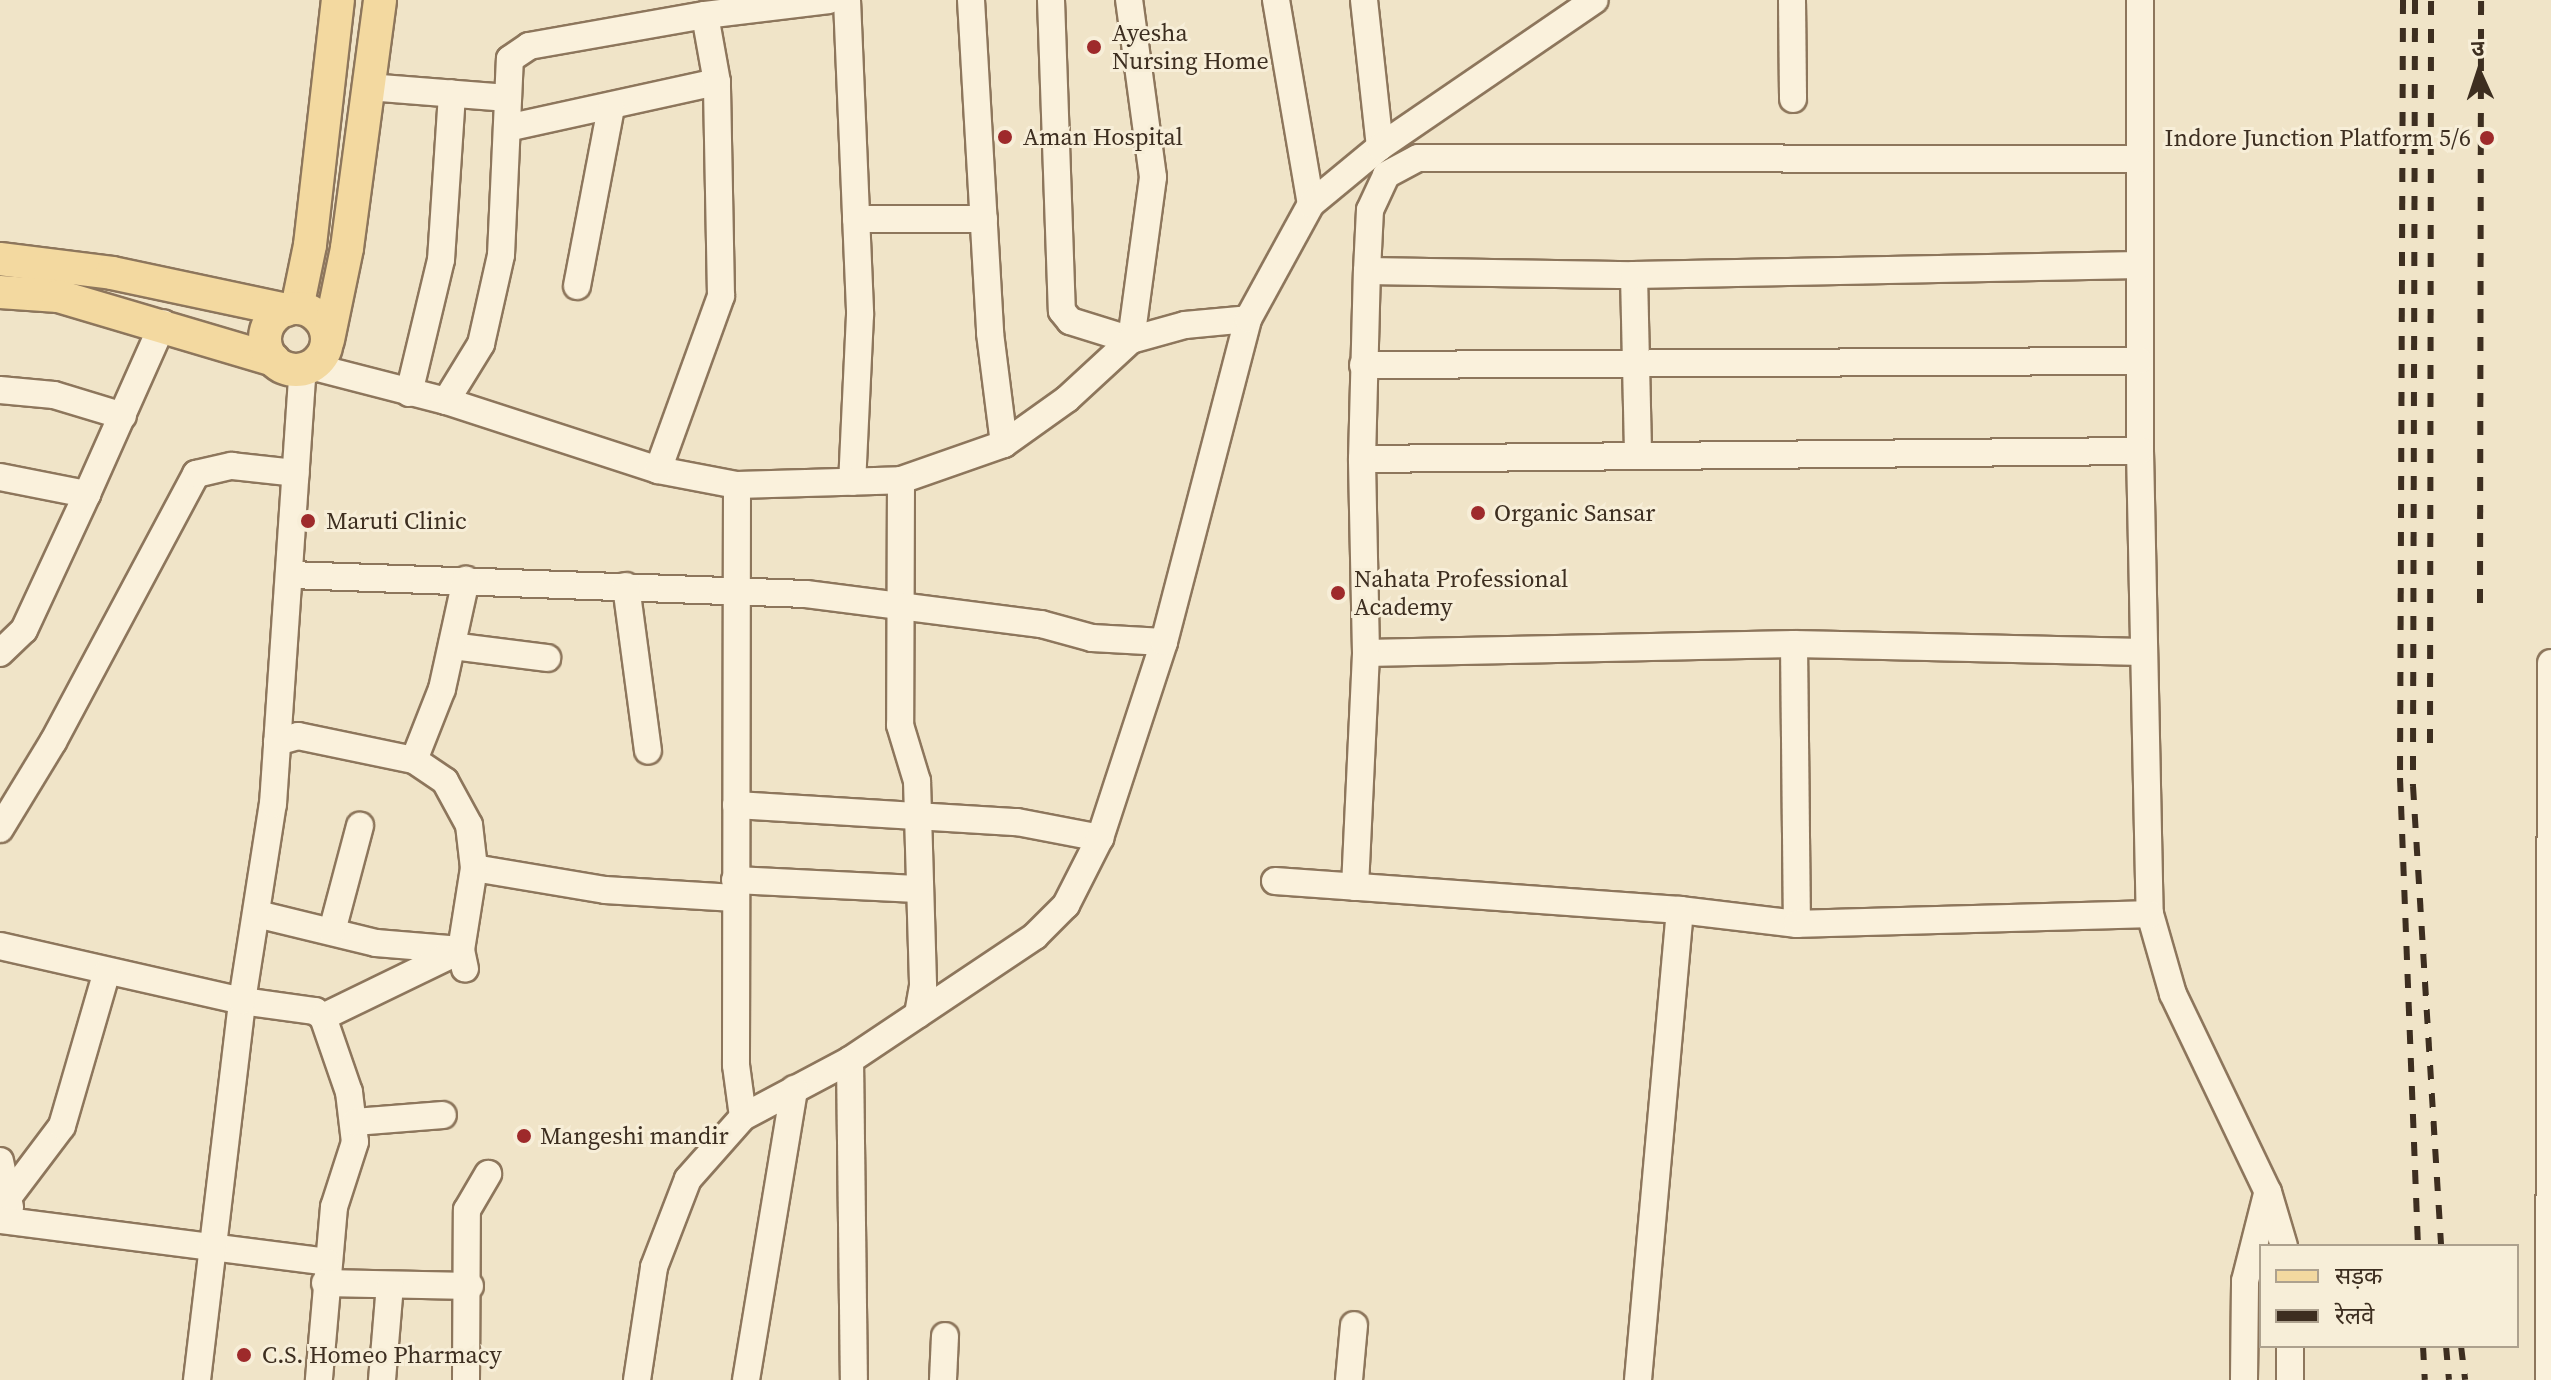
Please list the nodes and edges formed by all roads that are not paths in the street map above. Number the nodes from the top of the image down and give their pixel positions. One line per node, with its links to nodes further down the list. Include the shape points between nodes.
1 (338, 0): 34 (main road, via 310,245)
2 (380, 0): 17 (main road)
3 (829, 0): 13 (street)
4 (847, 0): 26 (street)
5 (971, 0): 27 (street)
6 (1051, 0): 37 (street, via 1062,311 1070,321)
7 (1129, 0): 37 (street, via 1153,177)
8 (1276, 0): 25 (street)
9 (1364, 0): 23 (street)
10 (1595, 0): 14 (street)
11 (1792, 0): 20 (street)
12 (2140, 0): 24 (street)
13 (771, 3): 15 (street)
14 (1568, 10): 23 (street)
15 (705, 15): 16 (street); 19 (street, via 529,46 510,59)
16 (717, 82): 21 (street); 50 (street, via 721,296)
17 (368, 87): 18 (street); 38 (main road, via 347,248)
18 (452, 93): 19 (street); 43 (street, via 441,260)
19 (508, 98): 22 (street)
20 (1793, 99)
21 (611, 108): 22 (street); 32 (street)
22 (507, 128): 44 (street, via 501,255 481,344)
23 (1380, 147): 25 (street)
24 (2138, 159): 29 (street); 30 (street, via 1418,158 1386,175 1370,210)
25 (1311, 204): 35 (street)
26 (856, 219): 27 (street); 54 (street, via 860,315)
27 (984, 219): 46 (street)
28 (0, 259): 34 (main road, via 112,273)
29 (2139, 265): 31 (street); 39 (street)
30 (1367, 271): 31 (street); 40 (street)
31 (1634, 275): 41 (street)
32 (577, 286)
33 (0, 292): 36 (main road, via 58,296)
34 (291, 309): 38 (main road, via 322,321); 38 (main road, via 266,331)
35 (1248, 319): 37 (street, via 1185,325); 62 (street)
36 (163, 323): 38 (main road); 45 (street)
37 (1131, 340): 46 (street, via 1067,399)
38 (304, 359): 43 (street); 51 (street)
39 (2139, 361): 41 (street); 47 (street)
40 (1363, 365): 41 (street); 49 (street)
41 (1636, 366): 48 (street)
42 (0, 390): 45 (street, via 54,395)
43 (409, 393): 44 (street)
44 (446, 401): 50 (street)
45 (123, 416): 56 (street)
46 (1004, 444): 53 (street)
47 (2140, 451): 48 (street); 65 (street)
48 (1638, 452): 49 (street)
49 (1362, 459): 67 (street)
50 (658, 470): 55 (street)
51 (296, 473): 57 (street); 76 (street, via 232,466 196,474 53,742)
52 (0, 477): 56 (street)
53 (901, 480): 54 (street); 61 (street)
54 (852, 482): 55 (street)
55 (737, 485): 60 (street)
56 (87, 494): 66 (street, via 24,630)
57 (291, 575): 58 (street); 70 (street)
58 (466, 580): 59 (street); 64 (street)
59 (626, 586): 60 (street); 71 (street)
60 (733, 591): 61 (street); 73 (street)
61 (903, 603): 62 (street, via 1041,624 1092,638); 74 (street, via 900,725 917,781)
62 (1164, 642): 77 (street)
63 (1794, 644): 65 (street); 67 (street); 87 (street)
64 (452, 646): 68 (street); 72 (street)
65 (2143, 652): 86 (street)
66 (0, 653)
67 (1366, 653): 81 (street)
68 (547, 658)
69 (2551, 663): 78 (street)
70 (277, 742): 72 (street, via 298,736); 85 (street)
71 (648, 751)
72 (414, 760): 79 (street, via 453,791 469,825)
73 (736, 805): 74 (street); 82 (street)
74 (919, 817): 77 (street, via 1017,822); 83 (street)
75 (360, 826): 88 (street)
76 (0, 829)
77 (1100, 838): 93 (street, via 1066,905 1035,936)
78 (2550, 864): 124 (street)
79 (474, 868): 82 (street, via 605,890); 90 (street)
80 (1275, 881): 81 (street)
81 (1355, 887): 84 (street)
82 (735, 889): 83 (street); 98 (street, via 736,1065)
83 (917, 889): 93 (street, via 923,986)
84 (1680, 910): 87 (street); 121 (street)
85 (257, 914): 88 (street); 92 (street)
86 (2150, 914): 87 (street); 102 (street, via 2173,994)
87 (1797, 924)
88 (332, 931): 90 (street)
89 (0, 946): 91 (street)
90 (463, 960): 94 (street)
91 (107, 971): 92 (street); 103 (street, via 62,1126)
92 (242, 1001): 94 (street, via 315,1011); 105 (street)
93 (918, 1015): 95 (street)
94 (323, 1017): 99 (street)
95 (850, 1060): 96 (street); 118 (street)
96 (794, 1089): 98 (street); 117 (street)
97 (443, 1115): 99 (street)
98 (743, 1117): 116 (street, via 688,1179 654,1267)
99 (355, 1122): 106 (street, via 355,1142 334,1207)
100 (0, 1161): 103 (street)
101 (488, 1174): 108 (street, via 467,1210)
102 (2268, 1192): 104 (street); 122 (street, via 2245,1281)
103 (7, 1211): 105 (street)
104 (2283, 1244)
105 (211, 1245): 106 (street); 112 (street)
106 (326, 1273): 107 (street); 113 (street)
107 (390, 1285): 108 (street); 114 (street)
108 (470, 1286): 115 (street)
109 (1354, 1325): 120 (street)
110 (945, 1336): 119 (street)
111 (2290, 1348): 123 (street)
112 (197, 1380)
113 (319, 1380)
114 (382, 1380)
115 (466, 1380)
116 (637, 1380)
117 (746, 1380)
118 (854, 1380)
119 (943, 1380)
120 (1349, 1380)
121 (1638, 1380)
122 (2244, 1380)
123 (2290, 1380)
124 (2549, 1380)

